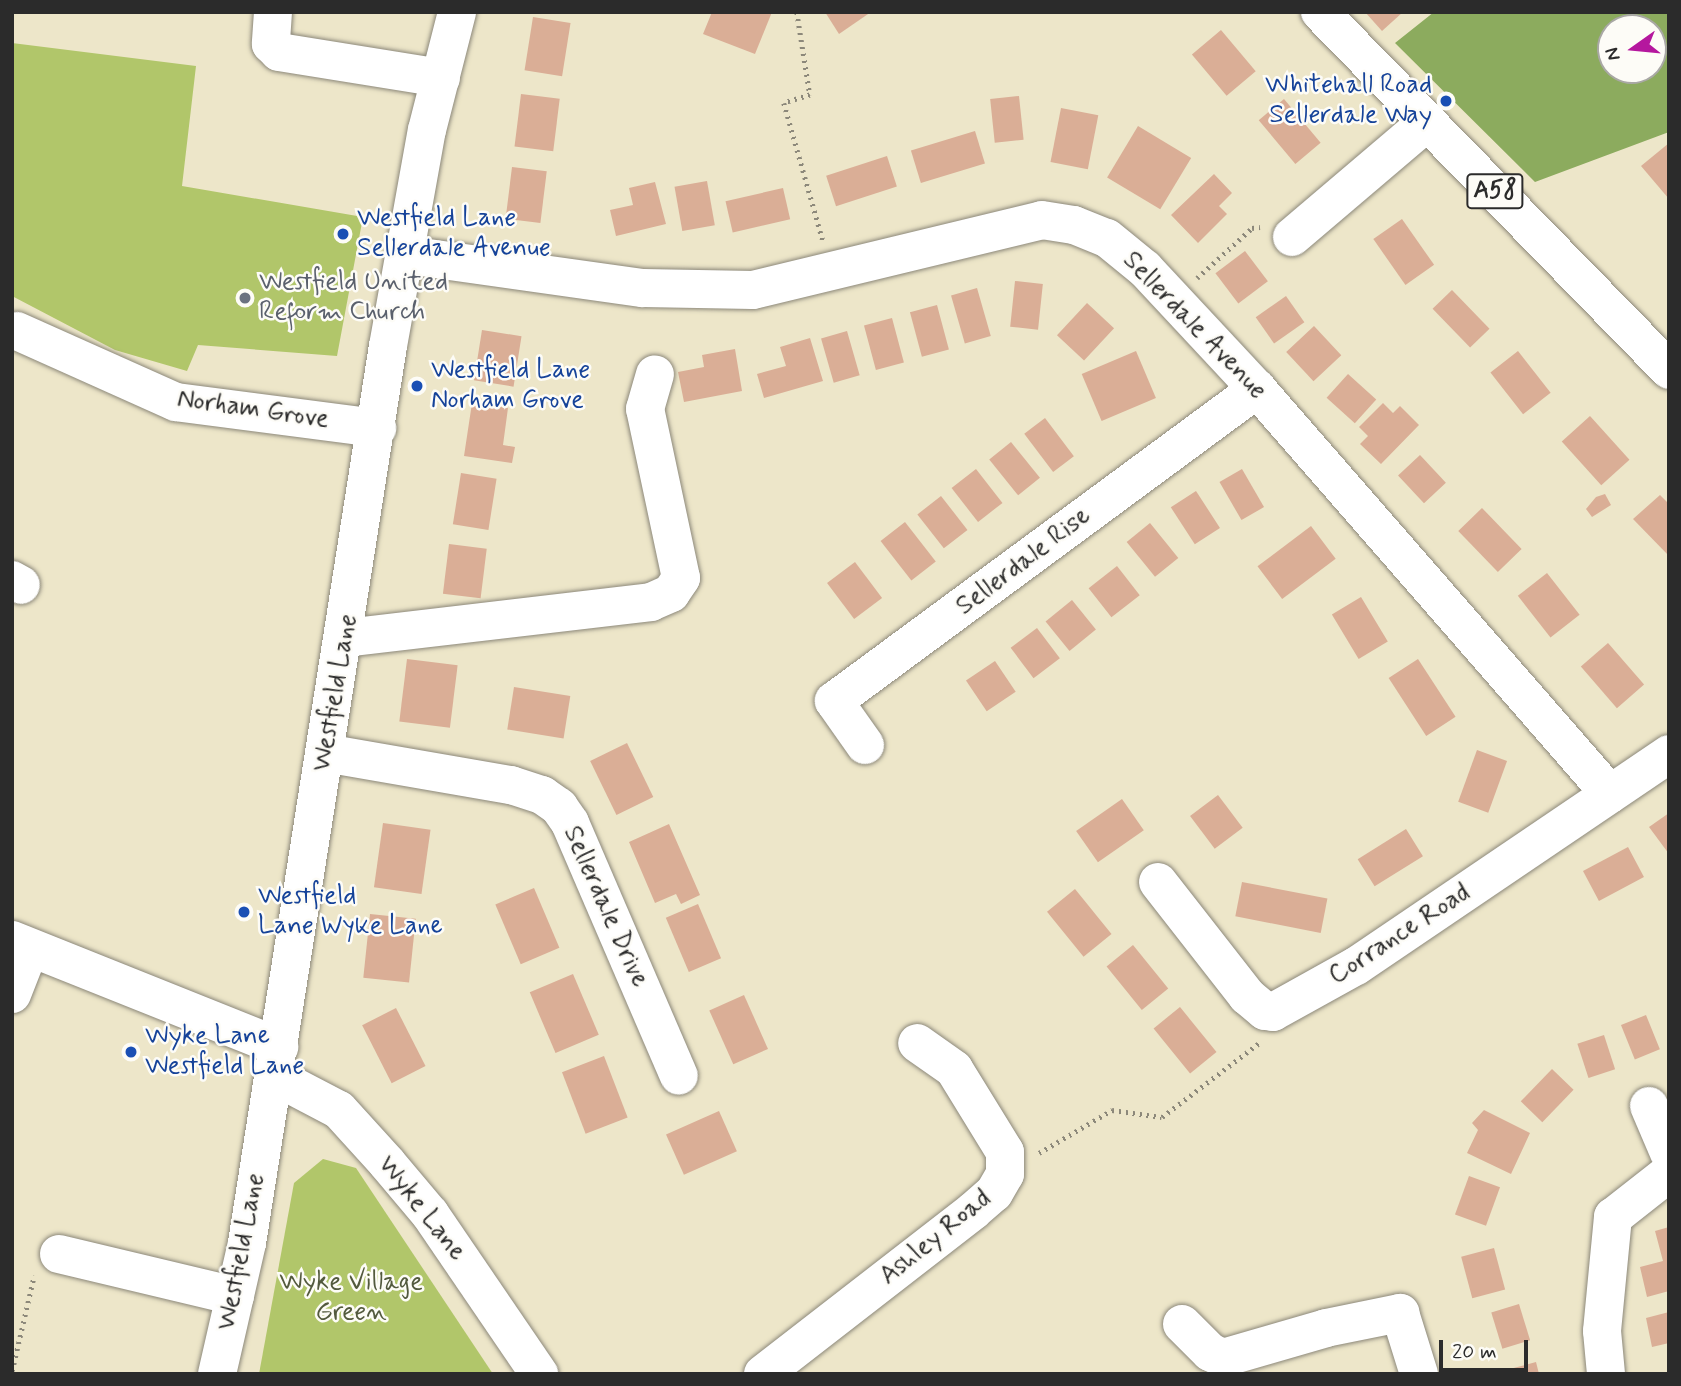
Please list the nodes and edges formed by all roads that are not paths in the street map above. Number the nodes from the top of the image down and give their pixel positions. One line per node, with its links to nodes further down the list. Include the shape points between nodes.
1 (273, 12): 4 (main road, via 271,44 279,52)
2 (457, 12): 4 (main road, Westfield Lane)
3 (1321, 12): 5 (main road, A58)
4 (441, 78): 7 (main road, Westfield Lane, via 427,130)
5 (1427, 122): 6 (main road); 9 (main road, A58)
6 (1293, 237)
7 (407, 256): 11 (main road, Sellerdale Avenue, via 643,288 753,290 1042,220 1074,225 1107,238 1174,300); 12 (main road, Westfield Lane)
8 (17, 331): 12 (main road, Norham Grove, via 176,402)
9 (1669, 370)
10 (655, 374): 13 (main road, via 645,409 681,578 671,593 651,602)
11 (1257, 389): 14 (main road, Sellerdale Rise, via 834,701); 17 (main road, Sellerdale Avenue)
12 (377, 428): 13 (main road, Westfield Lane)
13 (345, 638): 15 (main road, Westfield Lane)
14 (865, 745)
15 (325, 753): 22 (main road, Westfield Lane); 23 (main road, Sellerdale Drive, via 510,785 542,795 559,807)
16 (1669, 754): 17 (main road, Corrance Road)
17 (1610, 794): 18 (main road, Corrance Road, via 1356,966 1273,1012 1247,996)
18 (1158, 882)
19 (21, 944): 20 (main road); 22 (main road, Wyke Lane)
20 (12, 994)
21 (917, 1043): 32 (main road, Ashley Road, via 954,1069 1005,1152 1007,1163 1000,1186 973,1212)
22 (276, 1061): 28 (main road, Westfield Lane); 31 (main road, Wyke Lane, via 339,1110 430,1214)
23 (679, 1076)
24 (1649, 1106): 25 (main road)
25 (1669, 1153)
26 (1669, 1172): 34 (main road, via 1613,1217 1602,1331)
27 (59, 1254): 28 (main road)
28 (235, 1296): 30 (main road, Westfield Lane)
29 (1182, 1324): 33 (main road, via 1210,1352 1223,1357 1401,1313)
30 (217, 1374)
31 (539, 1374)
32 (763, 1374)
33 (1419, 1374)
34 (1606, 1374)

